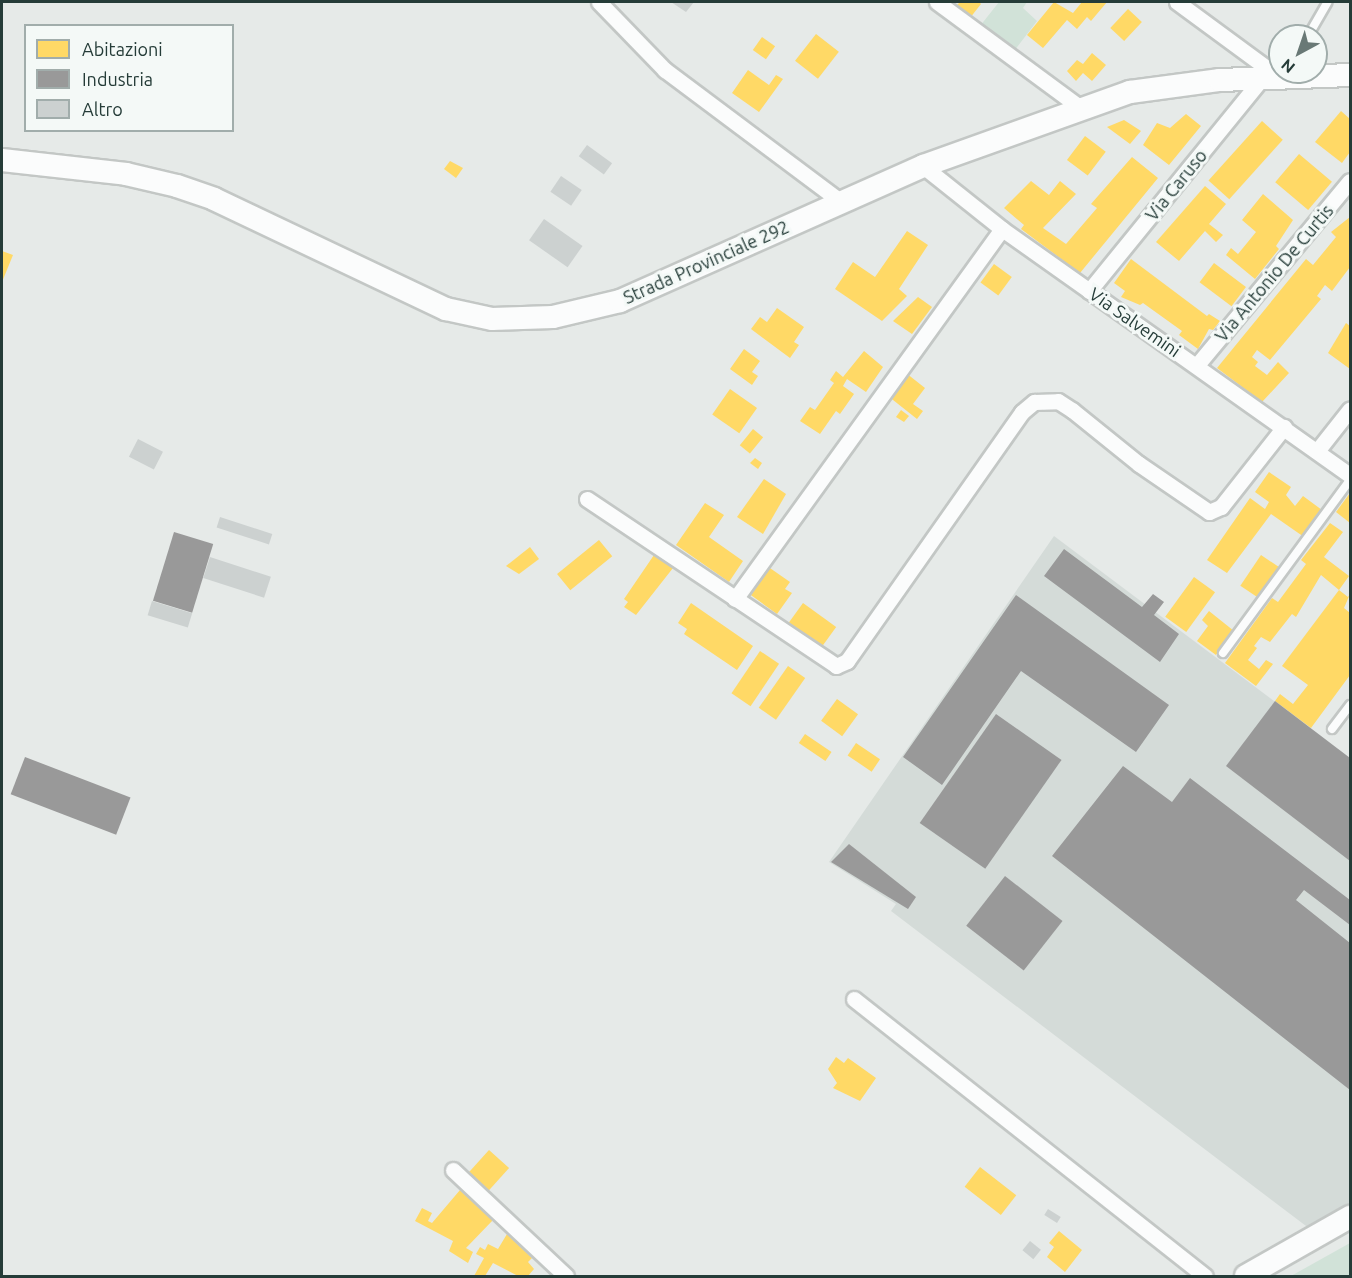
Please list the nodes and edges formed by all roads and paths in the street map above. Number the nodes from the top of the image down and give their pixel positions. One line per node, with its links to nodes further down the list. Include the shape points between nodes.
1 (598, 2): 15 (street, via 665,70)
2 (937, 2): 11 (street)
3 (1177, 2): 6 (street)
4 (1329, 2): 5 (lane)
5 (1315, 24)
6 (1268, 68)
7 (1328, 75): 8 (street, Strada Provinciale 292)
8 (1350, 75)
9 (1268, 77): 11 (street, Strada Provinciale 292, via 1130,92)
10 (1272, 84): 17 (street, Via Caruso)
11 (1082, 109): 13 (street, Strada Provinciale 292)
12 (2, 160): 15 (street, Strada Provinciale 292, via 126,174 177,186 214,199 446,309 492,319 553,317 620,301)
13 (923, 166): 15 (street, Strada Provinciale 292); 16 (street, Via Salvemini)
14 (1350, 181): 18 (street, Via Antonio De Curtis)
15 (840, 201)
16 (1002, 229): 17 (street, Via Salvemini); 25 (street)
17 (1089, 291): 18 (street, Via Salvemini)
18 (1197, 365): 20 (street, Via Salvemini)
19 (1350, 409): 21 (street)
20 (1284, 427): 21 (street, Via Salvemini); 25 (street, via 1221,507 1209,512 1058,401 1034,402 1022,412 842,665 830,664)
21 (1317, 451): 22 (street, Via Salvemini)
22 (1350, 475)
23 (1350, 480): 26 (lane)
24 (587, 499): 25 (street)
25 (735, 599)
26 (1223, 653)
27 (1350, 705): 28 (lane)
28 (1332, 729)
29 (854, 999): 34 (street)
30 (453, 1170): 33 (street)
31 (1350, 1217): 32 (street)
32 (1273, 1268): 35 (street)
33 (566, 1276)
34 (1205, 1276)
35 (1246, 1276)

